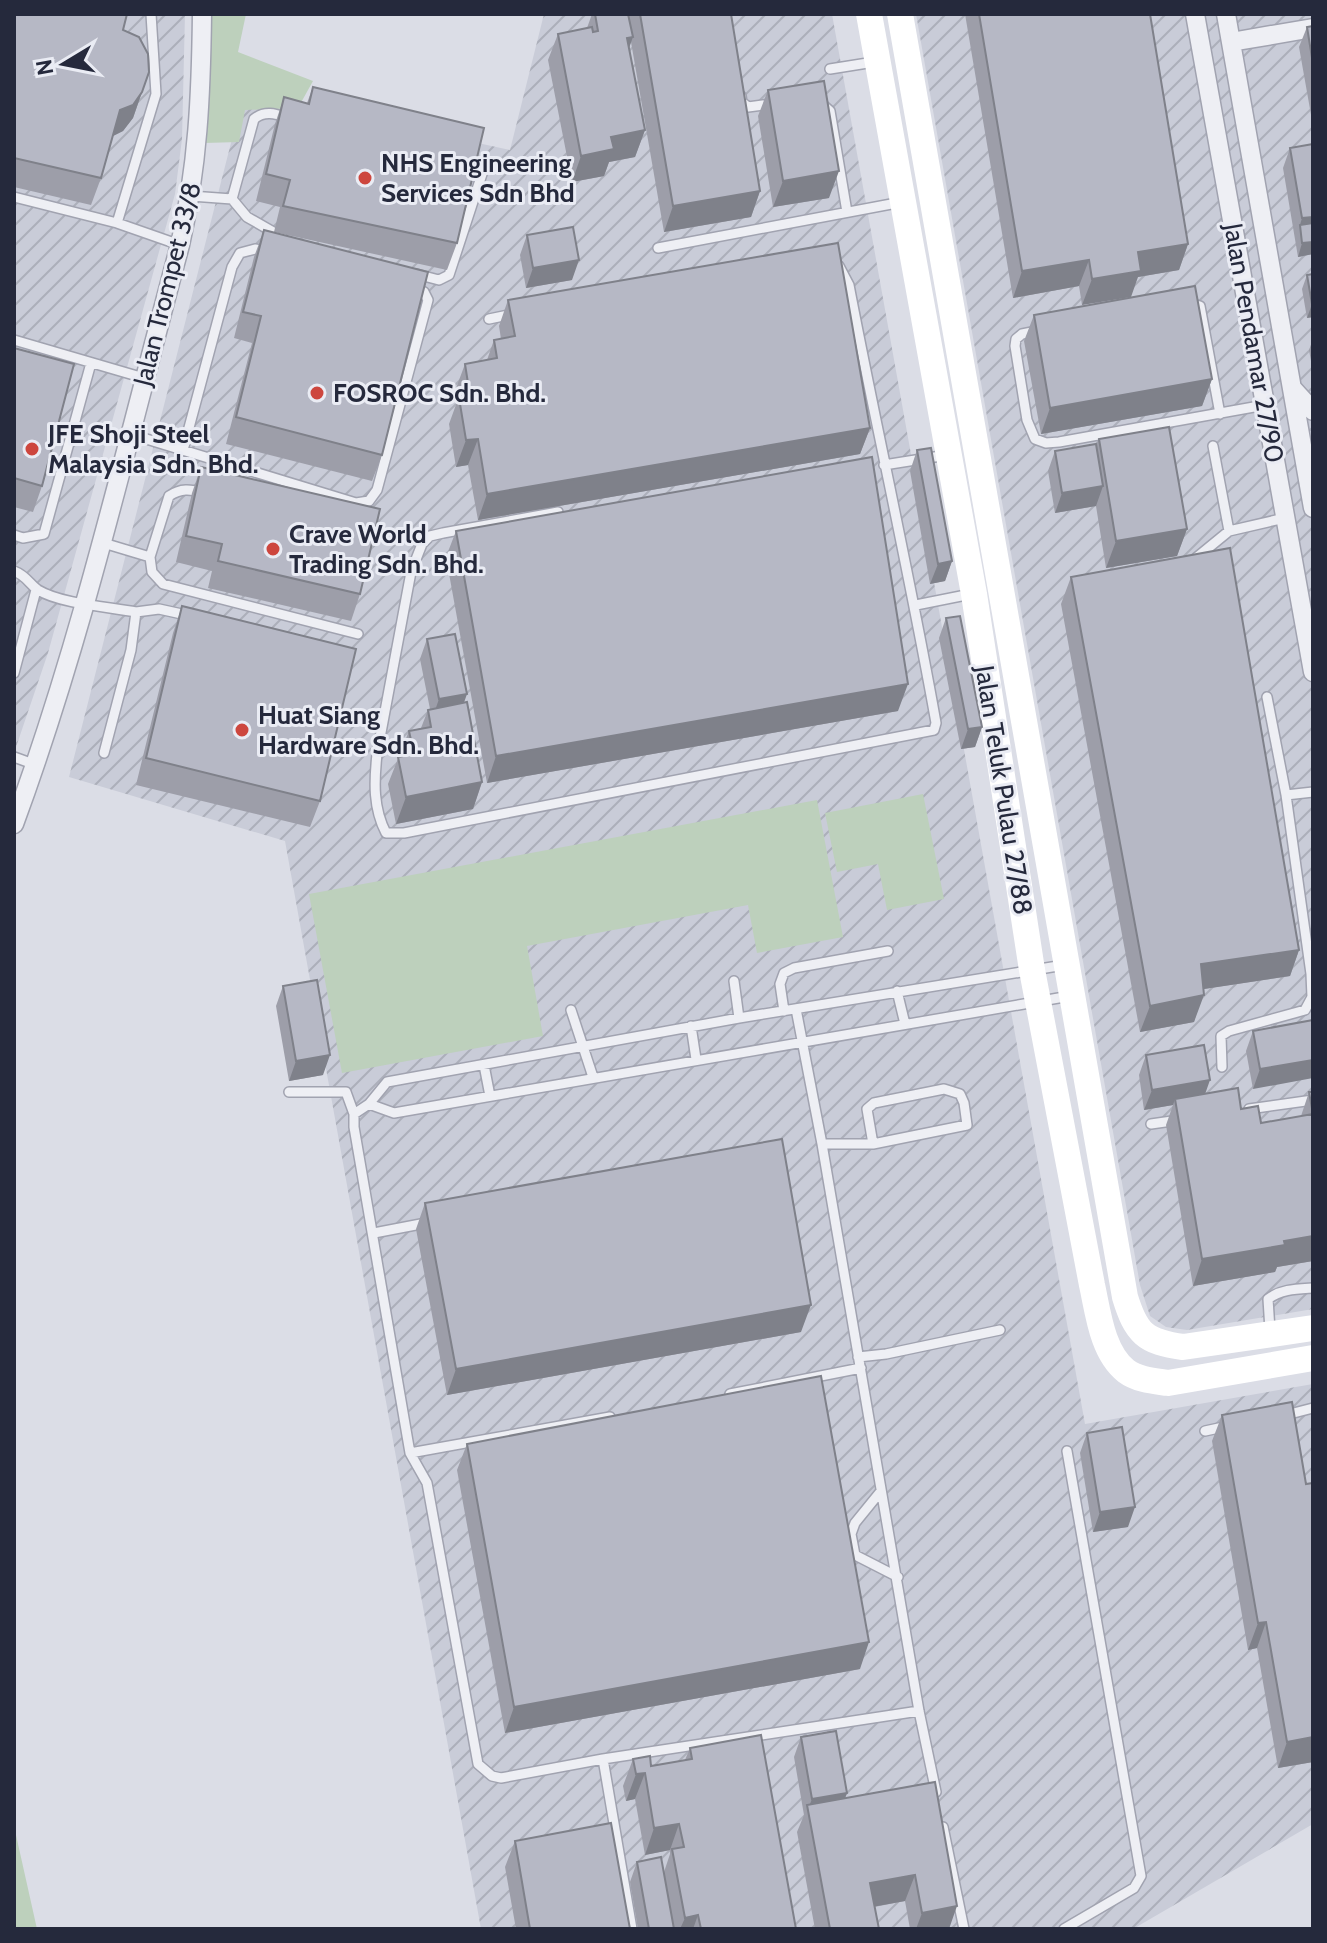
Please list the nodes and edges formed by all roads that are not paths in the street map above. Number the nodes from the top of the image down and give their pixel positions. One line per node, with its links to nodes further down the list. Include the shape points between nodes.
1 (151, 14): 21 (lane, via 156,94)
2 (202, 14): 16 (street, Jalan Trompet 33/8)
3 (869, 14): 9 (street, Jalan Teluk Pulau 27/88)
4 (900, 14): 72 (street, Jalan Teluk Pulau 27/88)
5 (1195, 14): 37 (street, Jalan Pendamar 27/90)
6 (1226, 14): 8 (street, Jalan Pendamar 27/90)
7 (1313, 28): 8 (street)
8 (1231, 42): 36 (street, Jalan Pendamar 27/90)
9 (877, 61): 10 (lane); 19 (street, Jalan Teluk Pulau 27/88)
10 (830, 69)
11 (739, 87): 13 (lane, via 748,107)
12 (805, 99): 20 (lane, via 826,104 830,111)
13 (775, 104)
14 (292, 119): 18 (lane, via 273,113 254,119)
15 (483, 171): 27 (lane, via 449,275 439,280)
16 (191, 196): 18 (lane); 23 (street, Jalan Trompet 33/8)
17 (14, 197): 21 (lane)
18 (232, 199): 22 (lane, via 247,217)
19 (902, 202): 20 (lane); 43 (street, Jalan Teluk Pulau 27/88)
20 (847, 212): 24 (lane)
21 (117, 223): 23 (lane)
22 (286, 238)
23 (180, 245): 35 (street, Jalan Trompet 33/8)
24 (658, 248)
25 (283, 256): 42 (lane, via 255,249 240,253 232,267)
26 (826, 259): 44 (lane, via 837,262 849,285)
27 (400, 270)
28 (399, 283): 42 (lane, via 424,292 428,300 377,490 369,501 356,503)
29 (1182, 303): 39 (lane, via 1200,306)
30 (520, 313): 31 (lane)
31 (489, 319)
32 (1051, 328): 39 (lane, via 1016,339 1027,420 1035,439 1059,442)
33 (14, 340): 34 (lane)
34 (91, 363): 35 (lane); 50 (lane, via 44,534)
35 (144, 378): 40 (street, Jalan Trompet 33/8)
36 (1292, 387): 38 (street); 45 (street, Jalan Pendamar 27/90)
37 (1265, 405): 39 (lane); 48 (street, Jalan Pendamar 27/90)
38 (1313, 411)
39 (1220, 414)
40 (129, 434): 42 (lane); 51 (street, Jalan Trompet 33/8)
41 (1213, 446): 49 (lane)
42 (183, 450)
43 (947, 455): 44 (lane); 56 (street, Jalan Teluk Pulau 27/88)
44 (884, 465): 58 (lane)
45 (1312, 494)
46 (214, 495): 52 (lane, via 189,489 169,496)
47 (558, 512): 58 (lane, via 430,536 422,544 411,572 377,754 374,783 386,833 934,730)
48 (1285, 518): 49 (lane); 62 (street, Jalan Pendamar 27/90)
49 (1229, 531): 53 (lane, via 1198,557)
50 (14, 535)
51 (100, 542): 52 (lane); 57 (street, Jalan Trompet 33/8)
52 (150, 557): 61 (lane, via 152,572 163,584)
53 (1183, 560)
54 (14, 571): 55 (lane)
55 (36, 590): 57 (lane); 63 (lane)
56 (974, 594): 58 (lane); 73 (street, Jalan Teluk Pulau 27/88)
57 (83, 604): 59 (lane); 67 (street, Jalan Trompet 33/8)
58 (916, 605)
59 (136, 612): 60 (lane, via 159,609); 65 (lane)
60 (199, 619)
61 (358, 634)
62 (1313, 672)
63 (14, 673)
64 (1267, 697): 69 (lane)
65 (104, 753)
66 (14, 757): 67 (lane)
67 (36, 765): 70 (street, Jalan Trompet 33/8)
68 (1313, 792): 69 (lane)
69 (1286, 795): 88 (lane, via 1312,997 1305,1010 1221,1036)
70 (14, 824)
71 (888, 951): 80 (lane, via 784,973)
72 (1067, 964): 73 (lane); 76 (street, Jalan Teluk Pulau 27/88)
73 (1032, 970): 75 (lane); 77 (street, Jalan Teluk Pulau 27/88)
74 (734, 981): 81 (lane)
75 (897, 991): 78 (lane); 82 (lane)
76 (1073, 995): 77 (lane); 105 (street, Jalan Teluk Pulau 27/88, via 1132,1320 1144,1336 1183,1347)
77 (1038, 1002): 82 (lane); 107 (street, Jalan Teluk Pulau 27/88, via 1092,1285 1115,1358 1127,1372 1168,1383)
78 (796, 1009): 80 (lane); 84 (lane)
79 (571, 1010): 85 (lane)
80 (784, 1011): 81 (lane)
81 (739, 1018): 83 (lane)
82 (905, 1024): 84 (lane)
83 (691, 1026): 85 (lane); 86 (lane)
84 (803, 1044): 86 (lane); 98 (lane)
85 (584, 1045): 87 (lane); 89 (lane)
86 (696, 1059): 89 (lane)
87 (484, 1065): 91 (lane); 93 (lane, via 387,1082)
88 (1222, 1067)
89 (593, 1077): 91 (lane)
90 (289, 1092): 95 (lane, via 346,1092)
91 (490, 1096): 93 (lane, via 394,1113)
92 (1313, 1100): 94 (lane)
93 (369, 1104): 95 (lane)
94 (1240, 1110)
95 (354, 1114): 101 (lane)
96 (1195, 1117): 97 (lane)
97 (1151, 1124)
98 (822, 1144): 99 (lane); 106 (lane)
99 (873, 1144): 99 (lane, via 867,1109 874,1103 944,1089 960,1094 967,1125)
100 (433, 1222): 101 (lane)
101 (374, 1233): 116 (lane)
102 (1313, 1288): 105 (lane, via 1287,1290 1268,1299)
103 (1313, 1328): 105 (street, Jalan Teluk Pulau 27/88)
104 (1000, 1330): 106 (lane)
105 (1271, 1333)
106 (858, 1357): 108 (lane)
107 (1312, 1363)
108 (861, 1368): 109 (lane); 117 (lane)
109 (722, 1395)
110 (1313, 1408): 112 (lane)
111 (613, 1416): 116 (lane)
112 (1268, 1419)
113 (1236, 1425): 114 (lane)
114 (1205, 1431)
115 (1067, 1451): 127 (lane, via 1141,1876 1134,1888)
116 (410, 1453): 122 (lane, via 427,1483 478,1764 501,1778)
117 (881, 1491): 118 (lane); 118 (lane, via 855,1523 855,1555)
118 (898, 1577): 119 (lane)
119 (919, 1711): 120 (lane); 123 (lane)
120 (760, 1735): 121 (lane); 122 (lane)
121 (763, 1750)
122 (603, 1759): 125 (lane)
123 (938, 1805)
124 (941, 1820): 126 (lane)
125 (632, 1929)
126 (964, 1929)
127 (1064, 1929)

